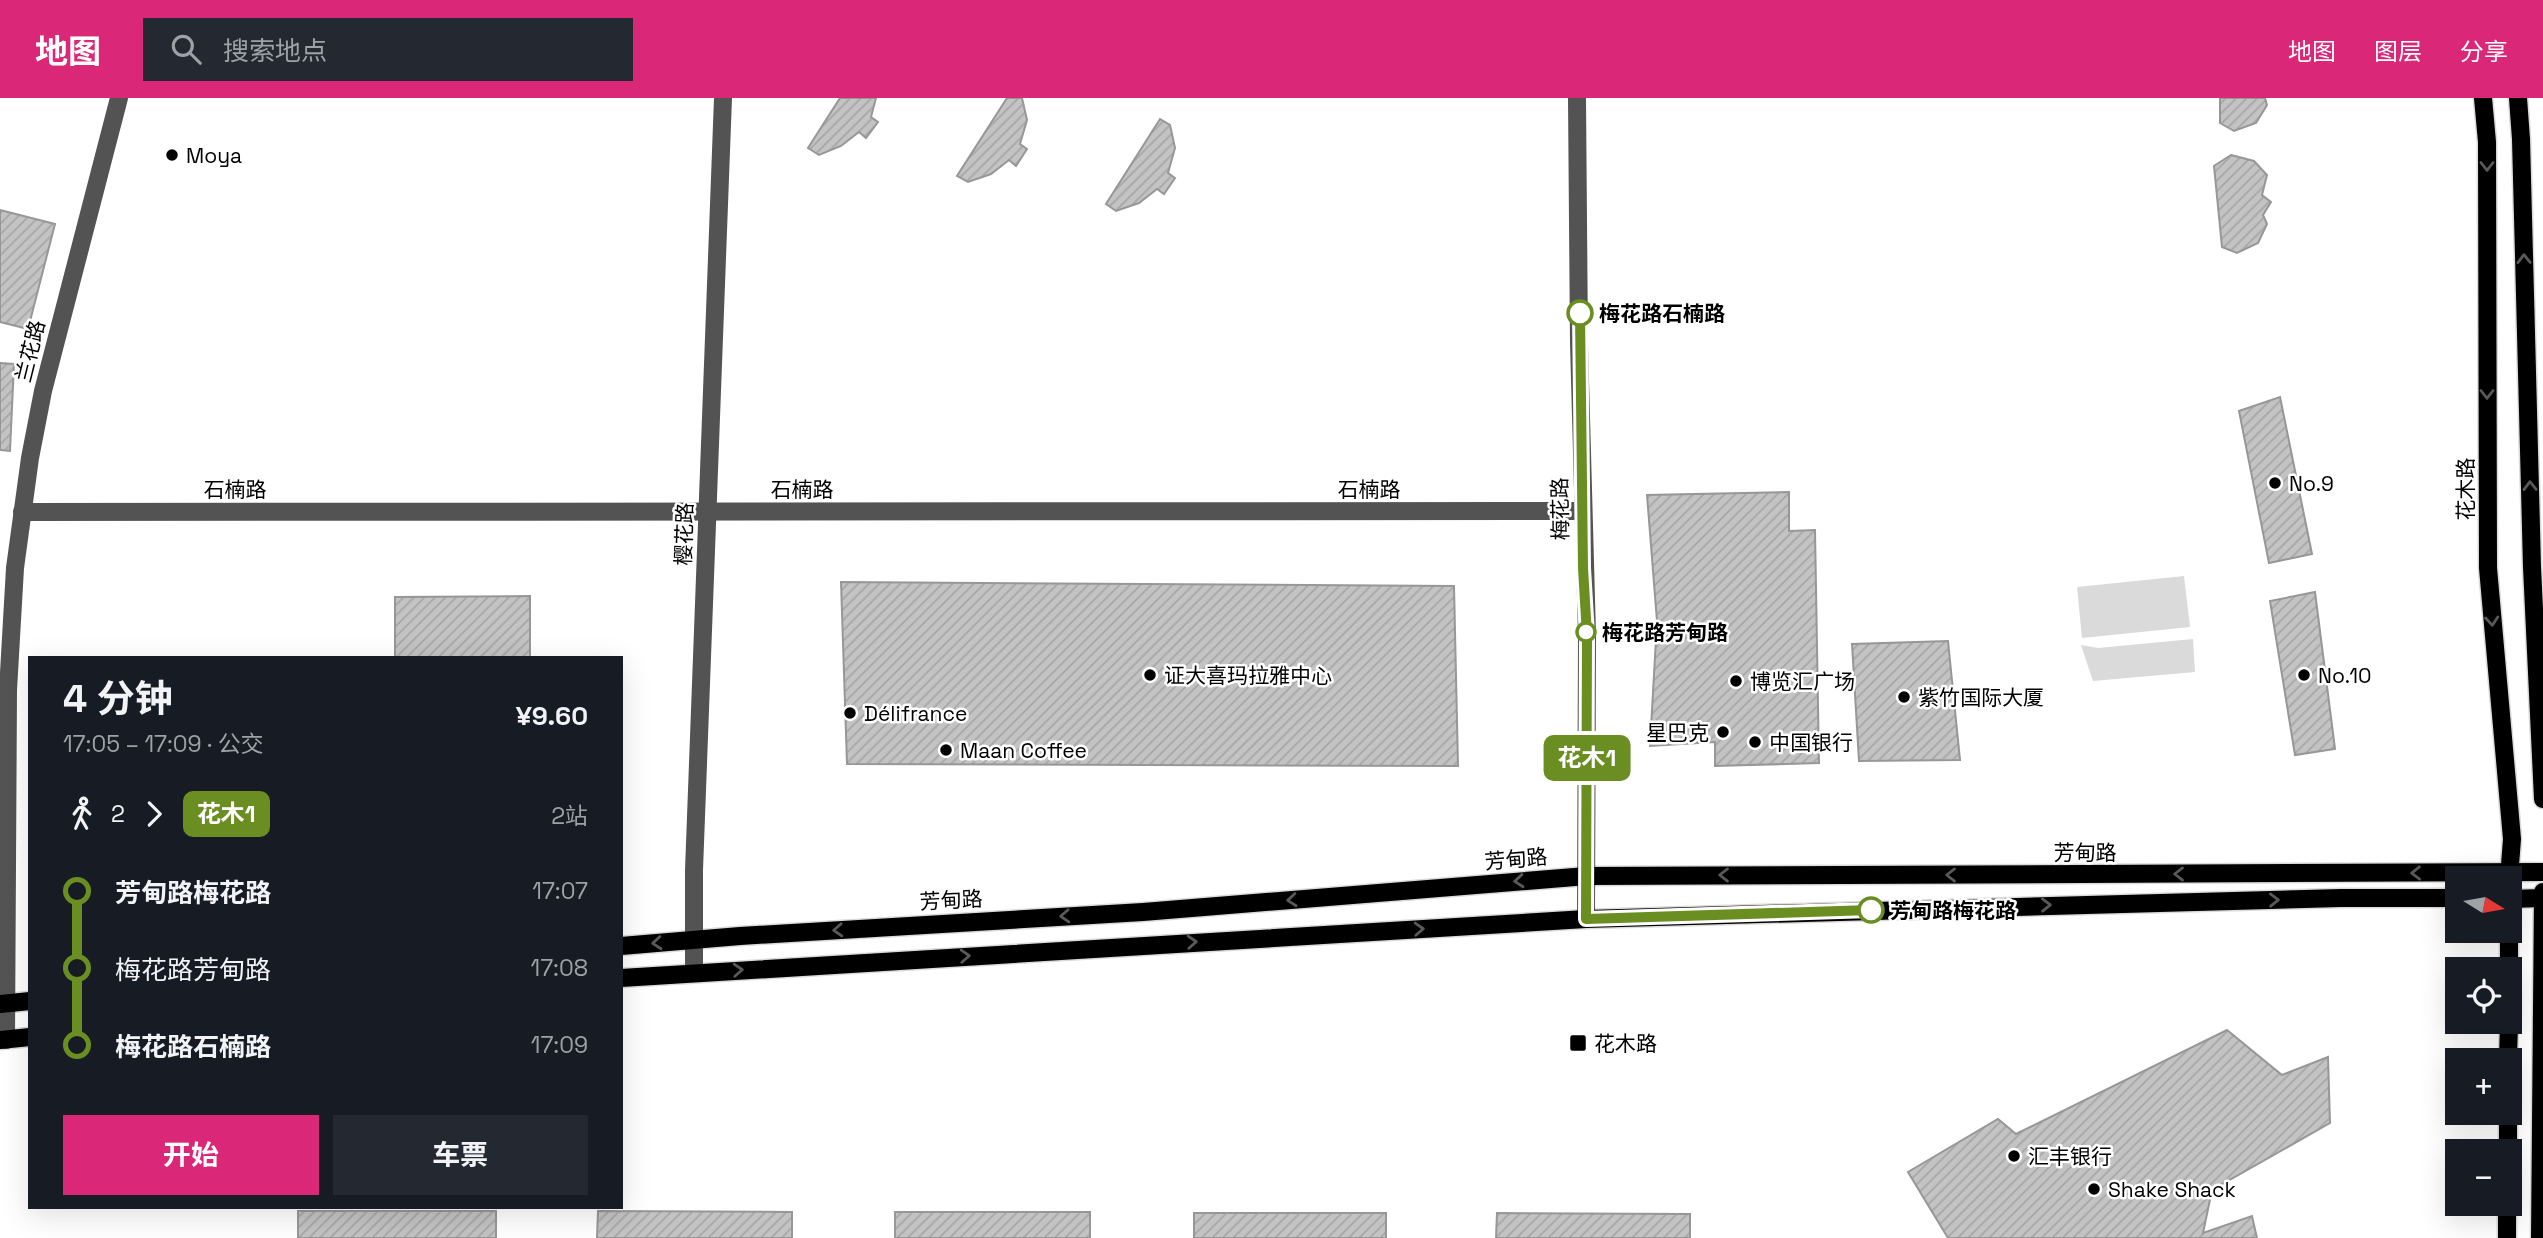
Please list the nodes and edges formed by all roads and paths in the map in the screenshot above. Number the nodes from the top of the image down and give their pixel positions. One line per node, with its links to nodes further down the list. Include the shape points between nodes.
1 (119, 98): 7 (street, 兰花路, via 51,357)
2 (723, 98): 8 (street, 樱花路)
3 (1577, 98): 6 (street, 梅花路)
4 (2483, 98): 10 (main road, 花木路, one-way to 10, via 2487,142 2487,568 2512,838)
5 (2518, 98): 9 (main road, one-way to 5)
6 (1583, 511): 8 (street, 石楠路); 12 (street, 梅花路)
7 (22, 512): 8 (street, 石楠路); 25 (street, 兰花路, via 9,646)
8 (707, 512): 20 (street, 樱花路)
9 (2543, 799)
10 (2510, 866)
11 (2543, 872): 13 (main road, 芳甸路)
12 (1587, 876): 14 (main road, 芳甸路, one-way to 12); 19 (street, 梅花路); 20 (main road, 芳甸路, one-way to 20, via 1143,912)
13 (2522, 877)
14 (2445, 880)
15 (2543, 891): 17 (main road)
16 (2445, 898): 19 (main road, one-way to 16)
17 (2543, 898): 18 (main road); 30 (main road)
18 (2522, 899)
19 (1586, 919): 22 (main road, one-way to 19)
20 (693, 939): 21 (main road, 芳甸路, one-way to 21); 22 (street, 樱花路)
21 (623, 946)
22 (694, 972): 23 (main road)
23 (623, 978)
24 (28, 1001): 25 (main road)
25 (3, 1004): 27 (street, 兰花路)
26 (28, 1037): 27 (main road)
27 (3, 1040)
28 (2507, 1216): 29 (main road)
29 (2507, 1238)
30 (2540, 1238)

